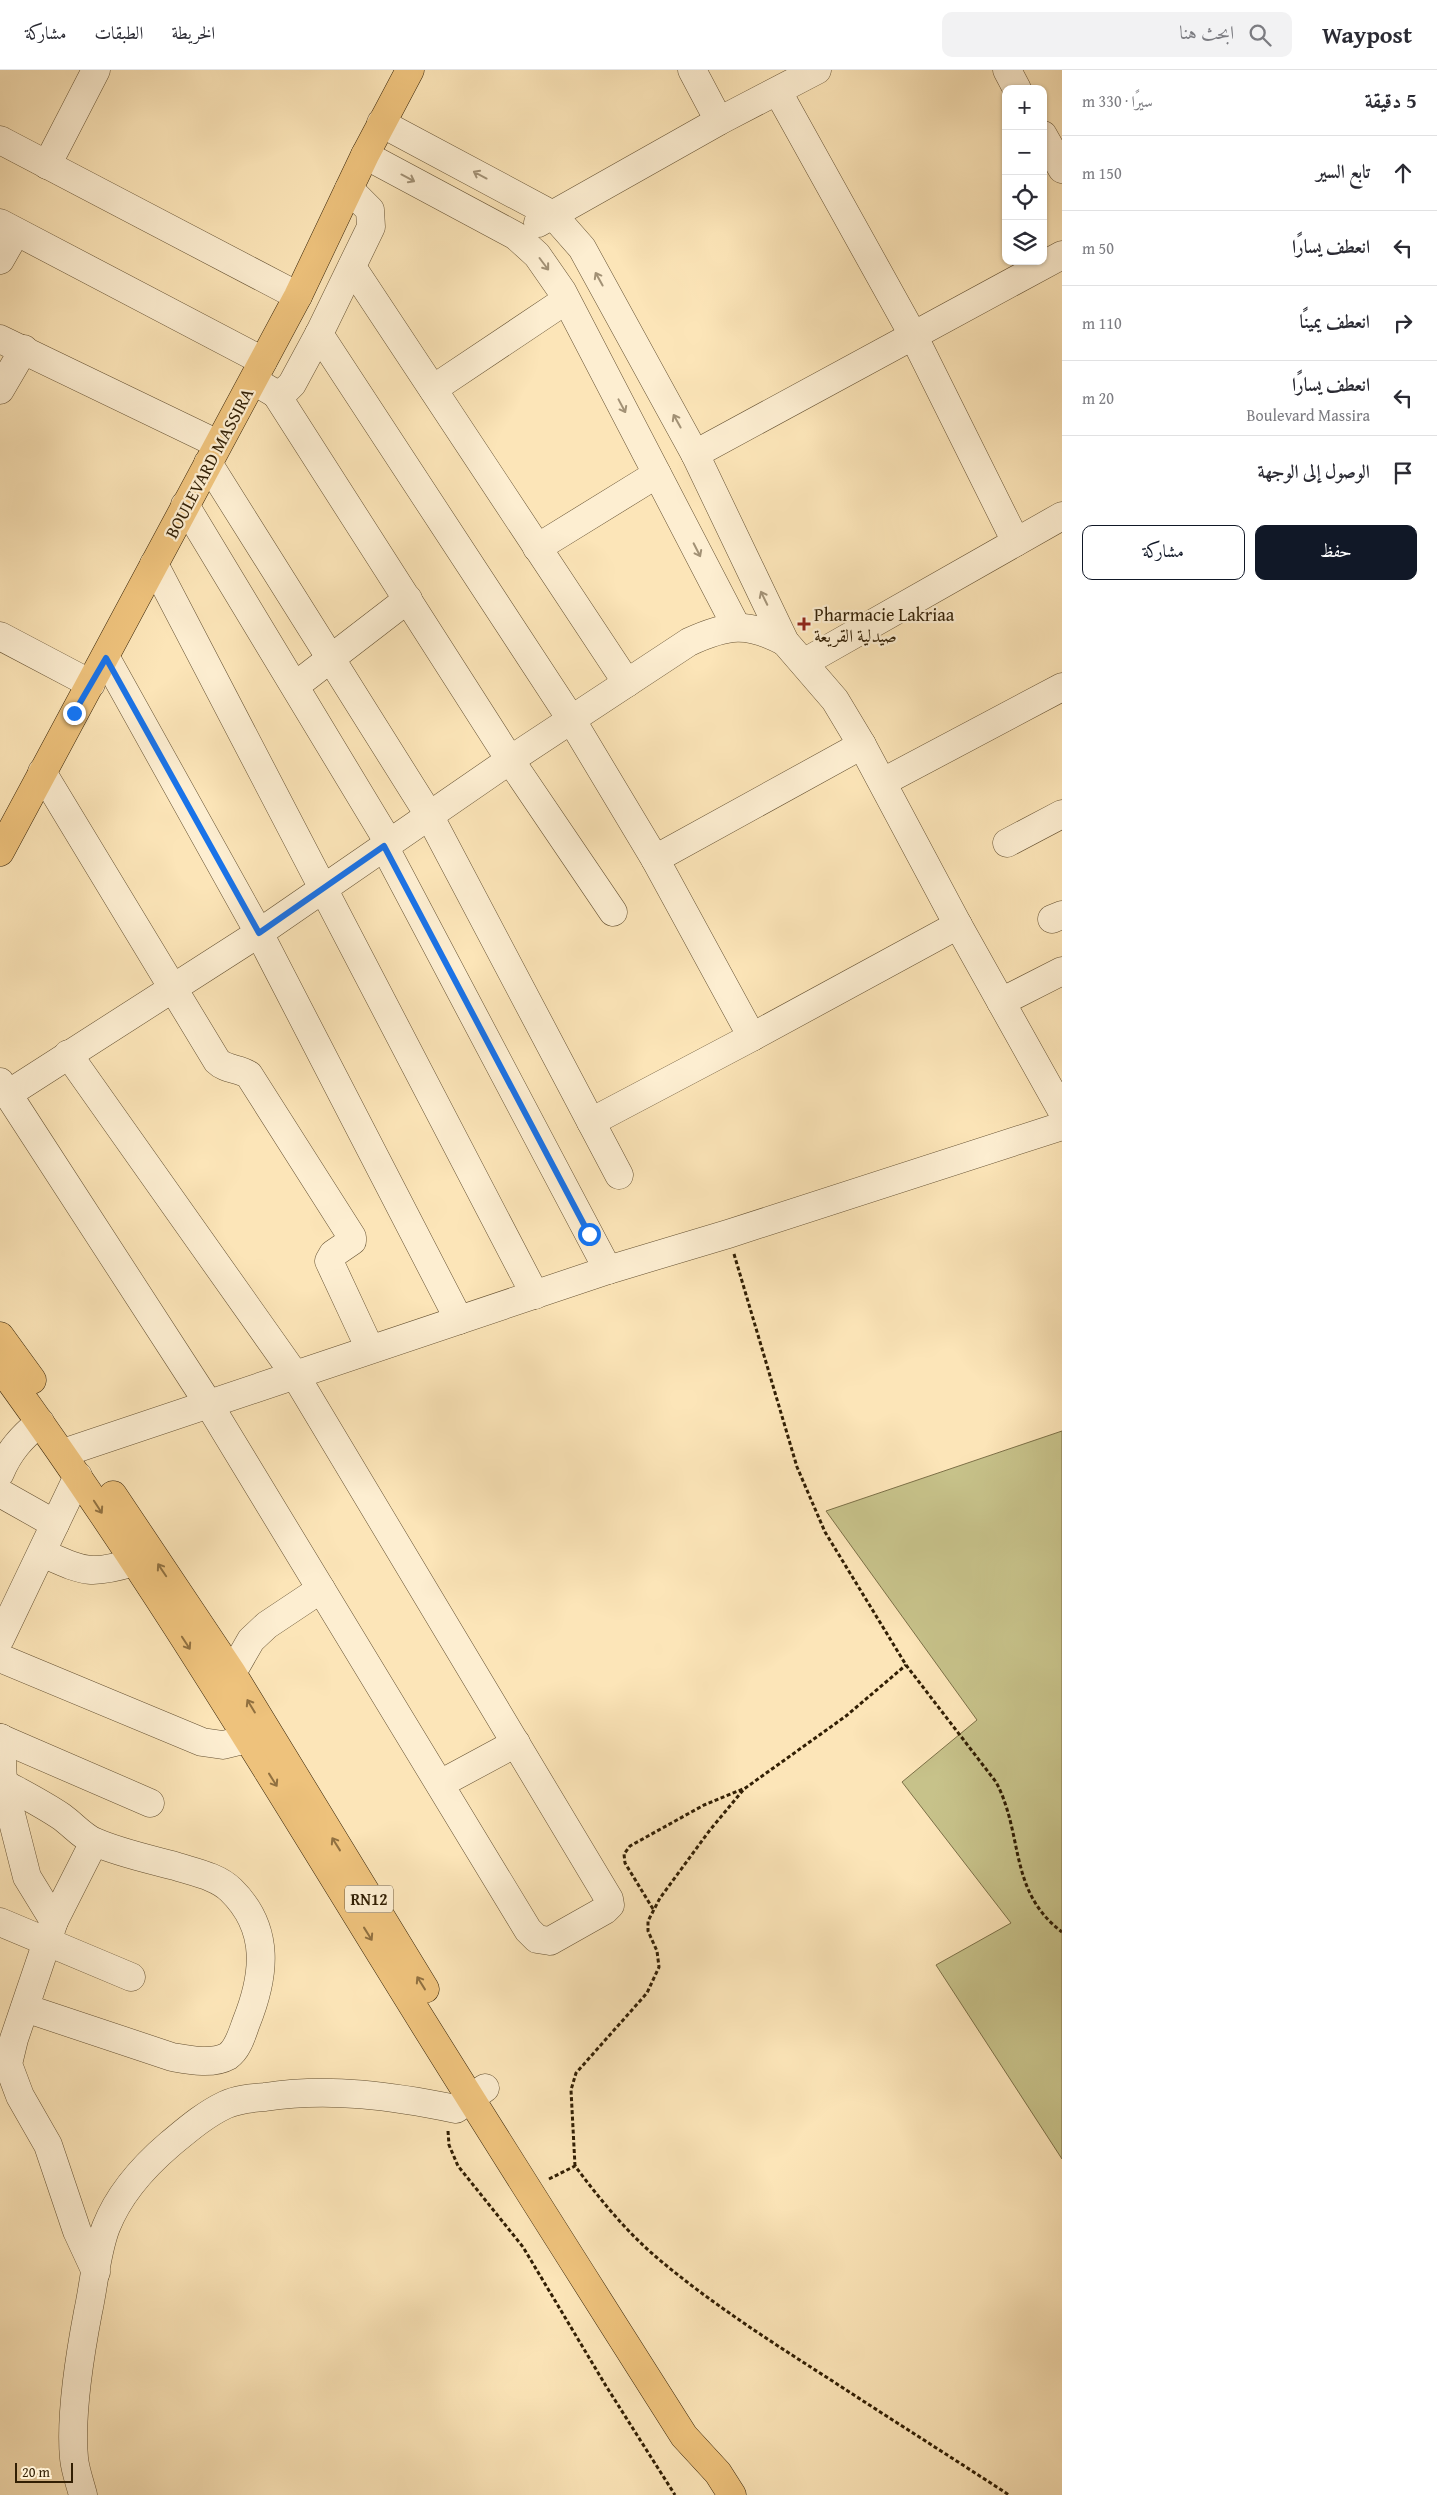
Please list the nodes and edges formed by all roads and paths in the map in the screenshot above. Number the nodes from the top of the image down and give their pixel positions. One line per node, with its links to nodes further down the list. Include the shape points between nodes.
1 (96, 70): 13 (street)
2 (410, 70): 9 (main road, BOULEVARD MASSIRA)
3 (692, 70): 8 (street)
4 (818, 70): 7 (street)
5 (1007, 70): 6 (street)
6 (1015, 85)
7 (778, 92): 8 (street); 25 (street)
8 (719, 122): 16 (street)
9 (381, 124): 12 (main road, BOULEVARD MASSIRA); 16 (street, one-way to 9)
10 (0, 140): 13 (street)
11 (1047, 142): 14 (street)
12 (365, 154): 15 (main road, BOULEVARD MASSIRA); 18 (street, one-way to 18)
13 (47, 165): 22 (street)
14 (1062, 169)
15 (349, 189): 21 (street, via 370,210 371,227); 22 (main road, BOULEVARD MASSIRA)
16 (553, 215): 18 (street); 31 (street, one-way to 16, via 582,248)
17 (8, 228): 20 (street); 27 (street)
18 (516, 236): 23 (street, one-way to 23, via 546,266)
19 (1062, 255): 25 (street)
20 (0, 260)
21 (352, 267): 24 (street); 28 (street)
22 (298, 296): 27 (main road, BOULEVARD MASSIRA)
23 (566, 300): 28 (street); 32 (street, one-way to 32)
24 (319, 334): 27 (street, via 286,390); 49 (street)
25 (913, 335): 31 (street); 35 (street)
26 (12, 344): 29 (street); 30 (street)
27 (264, 379): 30 (main road, BOULEVARD MASSIRA); 38 (street)
28 (433, 389): 36 (street)
29 (0, 390)
30 (213, 454): 33 (main road, BOULEVARD MASSIRA); 42 (street)
31 (694, 454): 41 (street, one-way to 31)
32 (657, 474): 36 (street); 39 (street, one-way to 39)
33 (185, 505): 37 (main road, BOULEVARD MASSIRA); 47 (street)
34 (1062, 516): 35 (street)
35 (1016, 542): 44 (street)
36 (537, 548): 45 (street)
37 (154, 564): 43 (main road, BOULEVARD MASSIRA); 60 (street)
38 (408, 599): 42 (street); 51 (street)
39 (736, 626): 41 (street, via 763,630); 45 (street, via 712,631 689,642)
40 (0, 636): 46 (street)
41 (786, 642): 44 (street)
42 (330, 657): 47 (street); 55 (street)
43 (106, 658): 46 (main road, BOULEVARD MASSIRA); 63 (street)
44 (805, 662): 50 (street, via 835,700)
45 (627, 683): 49 (street)
46 (91, 684): 52 (main road, BOULEVARD MASSIRA)
47 (295, 686): 57 (street)
48 (1062, 687): 53 (street)
49 (571, 719): 51 (street); 59 (street)
50 (862, 745): 53 (street); 59 (street)
51 (510, 760): 55 (street); 61 (street)
52 (42, 772): 58 (main road, BOULEVARD MASSIRA); 65 (street)
53 (882, 782): 62 (street)
54 (1062, 814): 56 (street)
55 (429, 815): 57 (street); 71 (street)
56 (1008, 842)
57 (386, 844): 60 (street); 75 (street)
58 (0, 852)
59 (655, 859): 67 (street)
60 (323, 888): 63 (street); 76 (street)
61 (613, 912)
62 (958, 925): 66 (street); 67 (street)
63 (259, 933): 65 (street); 77 (street)
64 (1062, 971): 66 (street)
65 (175, 988): 68 (street); 79 (street, via 217,1061 249,1076 352,1237 352,1241 333,1254 330,1261)
66 (1001, 1002): 70 (street)
67 (752, 1037): 71 (street)
68 (68, 1054): 69 (street); 81 (street)
69 (4, 1088): 82 (street)
70 (1062, 1111)
71 (591, 1122): 73 (street)
72 (1062, 1126): 74 (street)
73 (619, 1175)
74 (728, 1234): 75 (street); 93 (path, via 797,1467 825,1532)
75 (608, 1270): 76 (street)
76 (535, 1295): 77 (street)
77 (459, 1320): 79 (street)
78 (0, 1336): 84 (main road, RN12)
79 (370, 1349): 81 (street)
80 (0, 1367): 83 (main road, RN12)
81 (296, 1375): 82 (street); 97 (street)
82 (208, 1403): 84 (street); 91 (street)
83 (40, 1422): 84 (main road, RN12); 85 (street, via 6,1457)
84 (72, 1450): 86 (main road, RN12); 94 (main road, RN12, one-way to 84)
85 (0, 1473)
86 (78, 1476): 88 (street); 90 (main road, RN12, one-way to 90)
87 (0, 1492): 88 (street)
88 (55, 1524): 89 (street)
89 (42, 1552): 90 (street, via 81,1570 106,1571); 92 (street)
90 (134, 1562): 95 (main road, RN12, one-way to 95)
91 (321, 1589): 94 (street, via 266,1624 251,1640); 99 (street)
92 (1, 1656): 95 (street, via 202,1742 223,1745)
93 (906, 1665): 100 (path, via 846,1716); 106 (path, via 996,1782 1006,1802 1029,1893 1040,1912)
94 (232, 1673): 95 (main road, RN12, one-way to 94)
95 (258, 1737): 110 (main road, RN12)
96 (0, 1738): 98 (street); 101 (street)
97 (516, 1743): 99 (street); 99 (street, via 609,1899 610,1905 605,1910 550,1941 537,1939 528,1930)
98 (3, 1783): 102 (street, via 45,1806); 105 (street, via 27,1877)
99 (440, 1784)
100 (744, 1789): 103 (path); 103 (path, via 704,1805 630,1846 624,1854 625,1864)
101 (150, 1802)
102 (94, 1842): 105 (street); 108 (street, via 207,1876 230,1889 247,1910 261,1949 260,1973 258,1994 240,2038 228,2056 195,2061 144,2049)
103 (653, 1909): 111 (path, via 648,1931 657,1951 659,1967 655,1978 647,1993 576,2073 571,2090)
104 (0, 1922): 105 (street)
105 (51, 1931): 107 (street); 108 (street)
106 (1062, 1932)
107 (131, 1977)
108 (25, 2008): 109 (street)
109 (7, 2037): 113 (street, via 11,2077 48,2145 77,2231)
110 (470, 2099): 112 (main road, RN12); 113 (street, via 312,2091 227,2104 184,2133 135,2177 106,2227); 114 (main road, RN12, via 684,2436); 116 (path, via 450,2120 448,2131 449,2145 458,2166 523,2247)
111 (575, 2166): 112 (path); 117 (path, via 627,2228 688,2283 805,2364)
112 (545, 2181): 114 (main road, RN12, via 698,2427)
113 (96, 2272): 115 (street, via 82,2346 74,2428 74,2459)
114 (725, 2484)
115 (83, 2495)
116 (676, 2495)
117 (1009, 2495)

